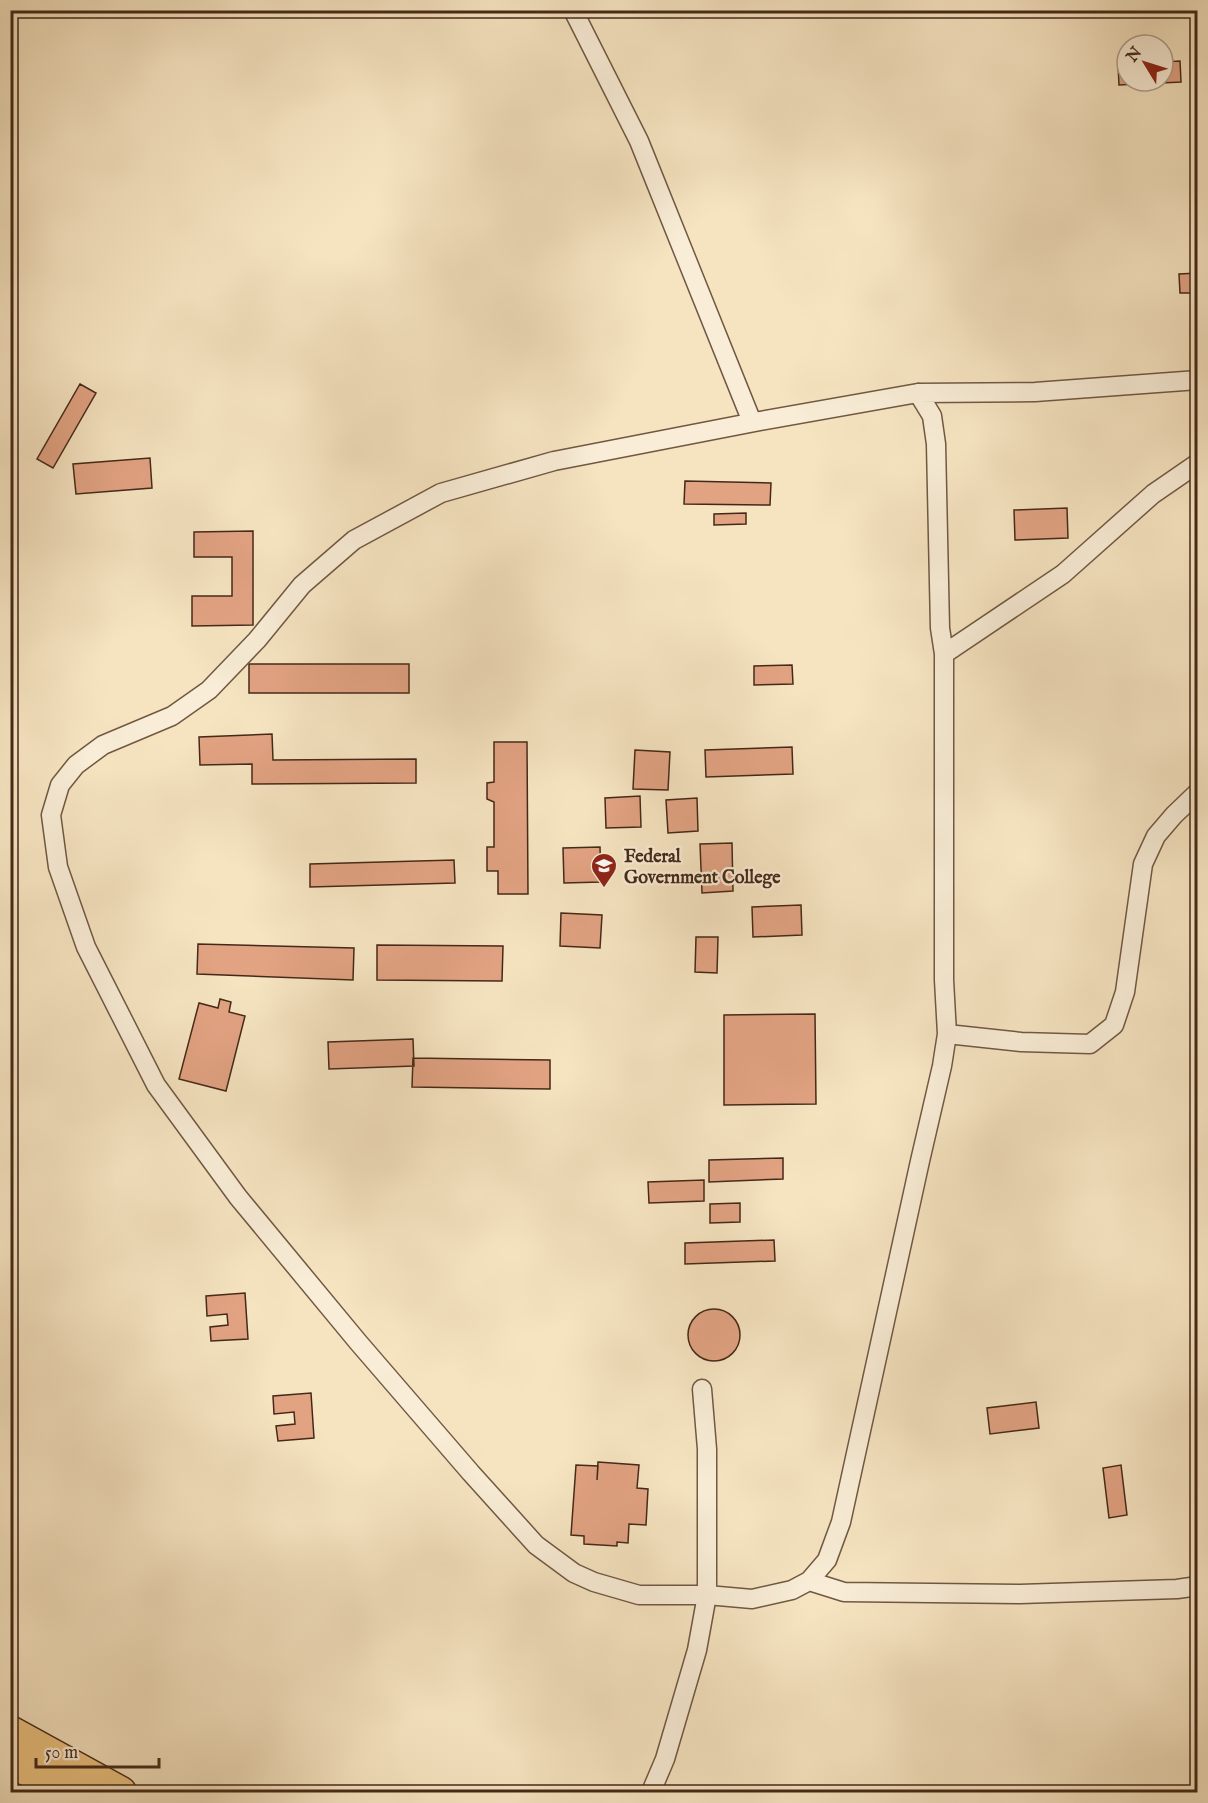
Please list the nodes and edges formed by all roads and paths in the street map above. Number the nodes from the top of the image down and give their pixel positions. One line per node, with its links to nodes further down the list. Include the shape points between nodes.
1 (573, 10): 4 (street, via 639,141)
2 (1197, 380): 3 (street, via 1035,392)
3 (918, 393): 4 (street); 6 (street, via 932,416 936,444 940,628)
4 (752, 422): 12 (street, via 554,461 441,493 354,540 302,585 209,690 172,716 103,745 76,765 60,785 51,816 58,867 86,947 156,1084 238,1197 358,1342 536,1545 574,1573 639,1595)
5 (1197, 463): 6 (street, via 1153,494 1064,574)
6 (944, 654): 8 (street)
7 (1197, 792): 8 (street, via 1156,836 1143,864 1125,992 1114,1025 1090,1044)
8 (947, 1034): 10 (street, via 841,1522 827,1560)
9 (702, 1389): 12 (street, via 707,1449)
10 (809, 1581): 11 (street, via 844,1592 1020,1594); 12 (street, via 792,1590 753,1599)
11 (1197, 1586)
12 (707, 1595): 17 (street, via 693,1661 665,1759)
13 (10, 1731): 16 (highway)
14 (10, 1762): 15 (highway)
15 (69, 1792)
16 (121, 1792)
17 (651, 1792)

